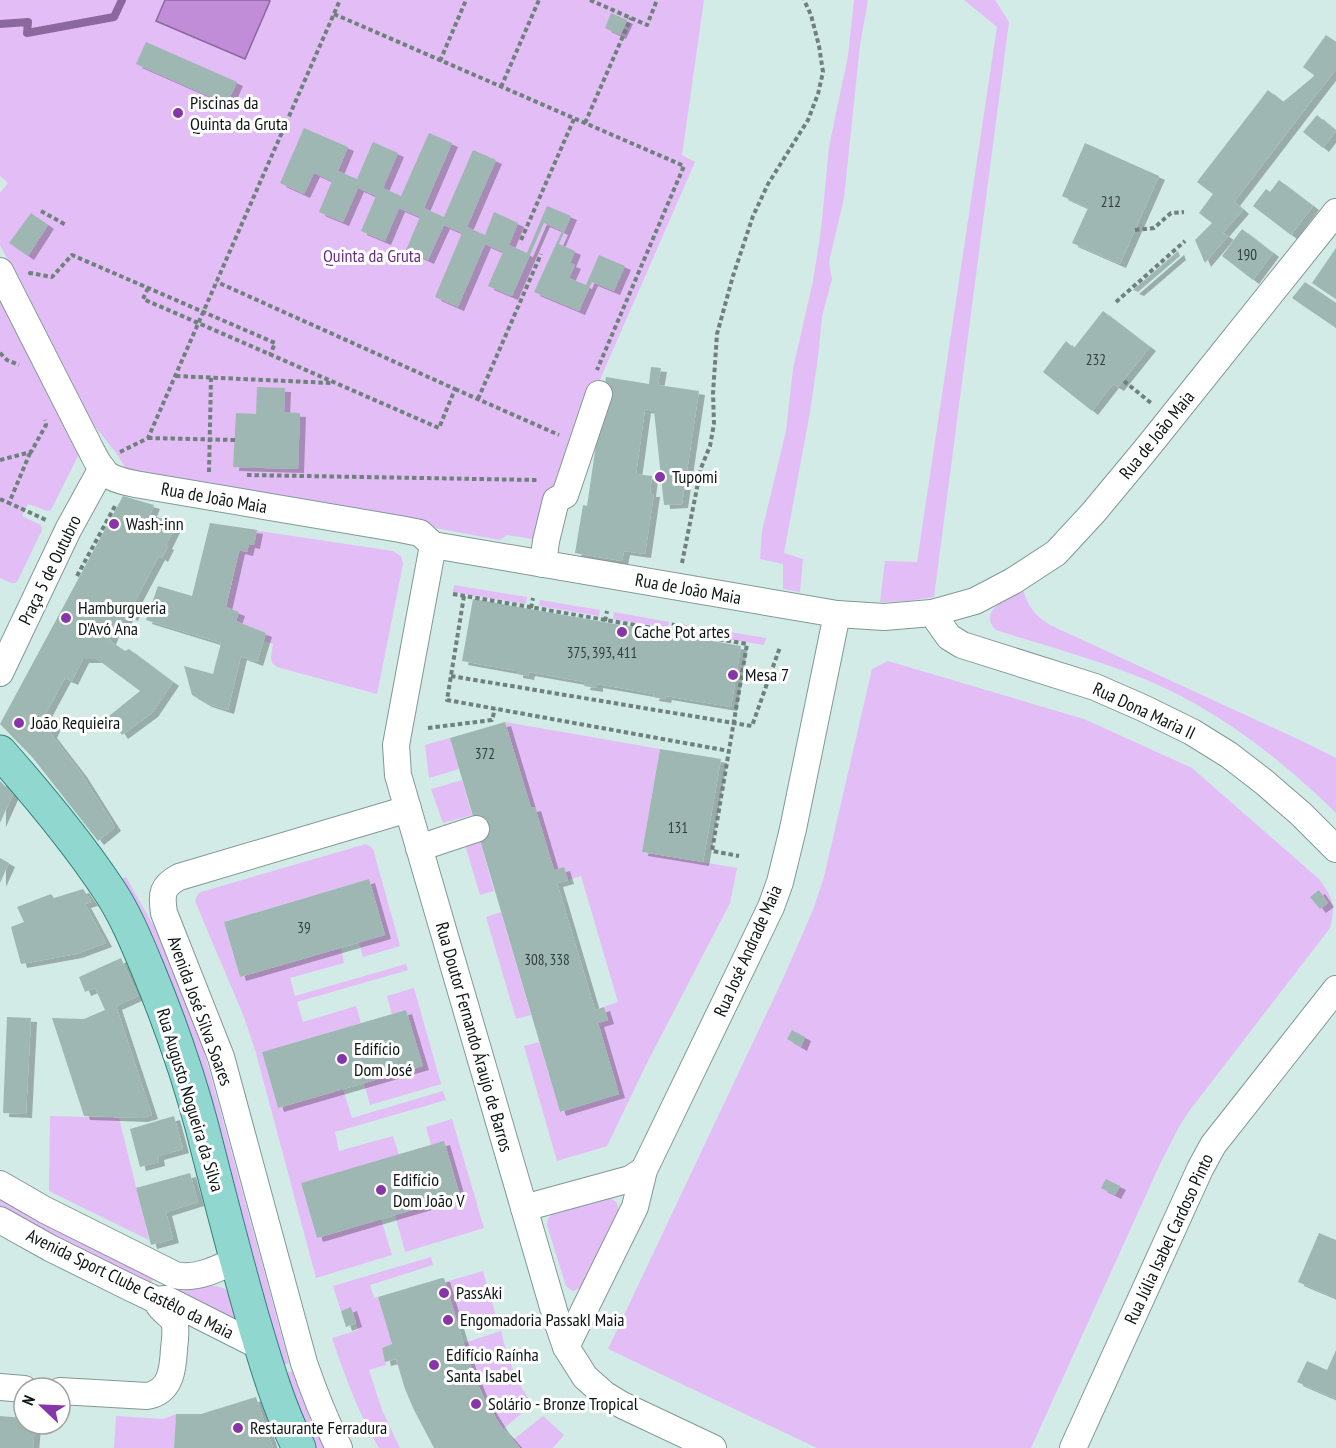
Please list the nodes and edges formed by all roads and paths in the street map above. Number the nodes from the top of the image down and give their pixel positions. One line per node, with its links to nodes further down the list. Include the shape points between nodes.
1 (340, 0): 7 (path)
2 (466, 0): 9 (path)
3 (539, 0): 10 (path)
4 (590, 0): 8 (path)
5 (657, 0): 8 (path, via 647,25)
6 (804, 0): 59 (path, via 823,72 808,120 753,216 733,276 717,334 714,424 686,535)
7 (334, 14): 9 (path); 22 (path)
8 (631, 18): 12 (path)
9 (440, 61): 10 (path)
10 (501, 87): 11 (path)
11 (574, 119): 12 (path); 18 (path)
12 (585, 123): 34 (path, via 684,166)
13 (41, 211): 16 (path)
14 (1184, 212): 17 (path, via 1170,213 1154,228)
15 (1336, 212): 38 (street, Rua de João Maia)
16 (66, 225)
17 (1135, 230)
18 (521, 240)
19 (1185, 241): 25 (path)
20 (541, 254): 36 (path)
21 (0, 271): 46 (street)
22 (217, 282): 26 (path); 35 (path)
23 (36, 283): 24 (path, via 30,273 52,277 72,255)
24 (148, 288): 26 (path, via 143,299); 28 (path, via 275,343)
25 (1116, 302)
26 (199, 324): 28 (path); 30 (path)
27 (0, 353): 29 (path)
28 (270, 355): 33 (path)
29 (23, 367)
30 (176, 376): 31 (path); 39 (path)
31 (211, 378): 33 (path); 40 (path)
32 (1124, 381): 38 (path)
33 (334, 383): 35 (path, via 439,428)
34 (597, 385): 50 (street)
35 (455, 389): 36 (path)
36 (478, 399): 41 (path)
37 (45, 416): 44 (path, via 46,425)
38 (1170, 418): 66 (street, Rua de João Maia, via 1094,513 1056,553 975,601)
39 (148, 438): 40 (path); 43 (path)
40 (209, 439): 42 (path); 47 (path, via 209,474)
41 (568, 439)
42 (234, 440)
43 (122, 450)
44 (31, 452): 45 (path); 53 (path)
45 (0, 460)
46 (102, 468): 56 (street, Rua de João Maia, via 108,475 135,484 420,533); 71 (street, Praça 5 de Outubro)
47 (220, 474)
48 (242, 475): 49 (path)
49 (537, 480)
50 (565, 495): 55 (street, via 571,505); 57 (street, via 556,501)
51 (0, 499): 53 (path)
52 (117, 502): 58 (path)
53 (9, 503): 54 (path)
54 (47, 520)
55 (564, 542)
56 (433, 545): 57 (street, Rua de João Maia); 78 (street, Rua Doutor Fernando Áraujo de Barros, via 396,745 398,776)
57 (543, 564): 59 (street, Rua de João Maia)
58 (73, 584)
59 (680, 587): 65 (street, Rua de João Maia)
60 (453, 594): 61 (path)
61 (464, 596): 63 (path); 72 (path)
62 (533, 598): 63 (path)
63 (531, 608): 67 (path)
64 (607, 611): 67 (path)
65 (837, 614): 66 (street, Rua de João Maia); 84 (street, Rua José Andrade Maia, via 780,882 764,925)
66 (932, 614): 81 (street, Rua Dona Maria II, via 949,637 963,646 1095,687 1192,732 1264,782)
67 (605, 621): 69 (path)
68 (674, 623): 69 (path)
69 (673, 633): 74 (path, via 747,644)
70 (780, 647): 74 (path, via 752,726)
71 (0, 673)
72 (451, 676): 73 (path, via 447,700); 74 (path)
73 (495, 709): 75 (path, via 492,720); 76 (path)
74 (734, 723): 76 (path)
75 (428, 728)
76 (729, 751): 82 (path, via 712,851)
77 (0, 752): 88 (main road, Rua Augusto Nogueira da Silva, via 44,801 93,867 138,946 177,1043)
78 (408, 809): 80 (street, Rua Doutor Fernando Áraujo de Barros); 94 (street, Avenida José Silva Soares, via 179,877 164,890 162,902 220,1057 304,1363)
79 (476, 829): 80 (street)
80 (419, 848): 86 (street, Rua Doutor Fernando Áraujo de Barros)
81 (1336, 849)
82 (739, 856)
83 (1336, 989): 96 (street, Rua Júlia Isabel Cardoso Pinto, via 1209,1153)
84 (645, 1170): 86 (street, via 630,1179); 91 (street, Rua José Andrade Maia, via 635,1207)
85 (0, 1184): 88 (street, Avenida Sport Clube Castêlo da Maia, via 175,1275 192,1277)
86 (524, 1208): 91 (street, Rua Doutor Fernando Áraujo de Barros)
87 (0, 1220): 89 (street, Avenida Sport Clube Castêlo da Maia)
88 (236, 1260): 90 (main road, Rua Augusto Nogueira da Silva)
89 (156, 1299): 90 (street, Avenida Sport Clube Castêlo da Maia, via 166,1299); 92 (street, via 175,1323 172,1374 164,1388 147,1396)
90 (261, 1347): 93 (main road, Rua Augusto Nogueira da Silva)
91 (566, 1347): 95 (street, Rua Doutor Fernando Áraujo de Barros, via 585,1377 604,1394)
92 (72, 1392)
93 (299, 1448)
94 (339, 1448)
95 (713, 1448)
96 (1073, 1448)

